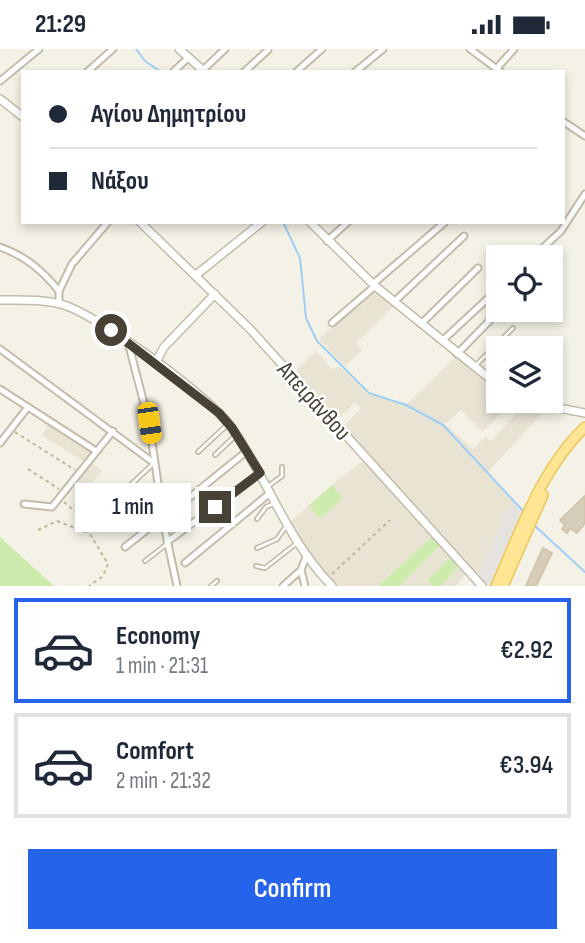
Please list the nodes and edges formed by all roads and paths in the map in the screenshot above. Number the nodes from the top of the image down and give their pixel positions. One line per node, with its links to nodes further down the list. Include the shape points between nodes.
1 (39, 49): 19 (street)
2 (113, 49): 11 (street)
3 (179, 49): 10 (street)
4 (225, 49): 14 (street)
5 (322, 49): 16 (street)
6 (383, 49): 17 (street)
7 (472, 49): 18 (street)
8 (513, 49): 18 (street)
9 (268, 50): 15 (street)
10 (189, 57): 12 (street); 13 (street)
11 (89, 70)
12 (175, 70)
13 (203, 70)
14 (205, 70)
15 (246, 70)
16 (298, 70)
17 (357, 70)
18 (499, 70)
19 (0, 81)
20 (0, 99): 21 (street)
21 (21, 115)
22 (565, 123): 23 (street)
23 (585, 136)
24 (585, 194): 33 (street)
25 (106, 224): 38 (street, via 72,264)
26 (142, 224): 36 (street, Απειράνθου)
27 (260, 224): 36 (street)
28 (312, 224): 32 (street)
29 (346, 224): 32 (street)
30 (440, 224): 37 (street)
31 (464, 236): 42 (street)
32 (327, 241): 37 (street)
33 (546, 245)
34 (0, 247): 38 (street, via 25,257)
35 (478, 268): 46 (street)
36 (196, 275): 39 (street, Απειράνθου)
37 (374, 285): 42 (street); 45 (street)
38 (59, 291): 43 (street)
39 (215, 293): 52 (street, via 164,347); 106 (street, Απειράνθου)
40 (0, 300): 43 (street)
41 (486, 300): 49 (street)
42 (395, 301): 46 (street)
43 (59, 304): 48 (street)
44 (488, 322): 51 (street)
45 (332, 323)
46 (421, 324): 49 (street)
47 (513, 328): 53 (lane)
48 (128, 342): 52 (street); 69 (street, via 149,423)
49 (442, 342): 51 (street)
50 (0, 349): 62 (street)
51 (457, 354): 53 (street)
52 (156, 362): 59 (street)
53 (474, 367): 54 (street)
54 (486, 376)
55 (0, 389): 56 (street)
56 (29, 407): 61 (street); 65 (street)
57 (563, 409): 58 (street)
58 (585, 413)
59 (229, 424): 63 (street); 67 (lane)
60 (585, 428): 72 (main road)
61 (12, 430): 64 (street); 73 (path)
62 (113, 431): 65 (street); 69 (street)
63 (236, 435): 66 (street); 68 (lane)
64 (0, 443)
65 (96, 451): 73 (street)
66 (247, 451): 74 (street); 78 (street)
67 (198, 452)
68 (215, 454)
69 (154, 463): 76 (street); 81 (lane)
70 (282, 467): 75 (lane, via 282,476)
71 (28, 469): 77 (path)
72 (552, 471): 107 (main road); 108 (main road)
73 (79, 472): 77 (street)
74 (260, 473): 75 (street); 89 (street)
75 (269, 490): 79 (street); 95 (street)
76 (160, 491): 82 (street); 87 (path)
77 (62, 493): 80 (street, via 50,509); 88 (path)
78 (190, 498)
79 (275, 502): 83 (lane); 85 (street)
80 (24, 504)
81 (107, 507)
82 (163, 517): 89 (street); 91 (street)
83 (257, 519)
84 (390, 520): 98 (path)
85 (287, 525): 90 (street); 92 (lane, via 277,538)
86 (38, 530): 88 (path, via 57,521)
87 (112, 531)
88 (89, 532): 100 (path, via 108,564 103,576)
89 (167, 543): 94 (lane); 101 (street)
90 (297, 543): 93 (street); 96 (lane, via 265,568)
91 (125, 547)
92 (257, 548)
93 (306, 557): 97 (street); 98 (street)
94 (145, 561)
95 (185, 563)
96 (256, 566)
97 (302, 570): 103 (street); 104 (street)
98 (326, 579): 105 (street)
99 (217, 581): 102 (lane)
100 (89, 586)
101 (177, 586)
102 (211, 586)
103 (283, 586)
104 (305, 586)
105 (332, 586)
106 (482, 586)
107 (496, 586)
108 (503, 586)

